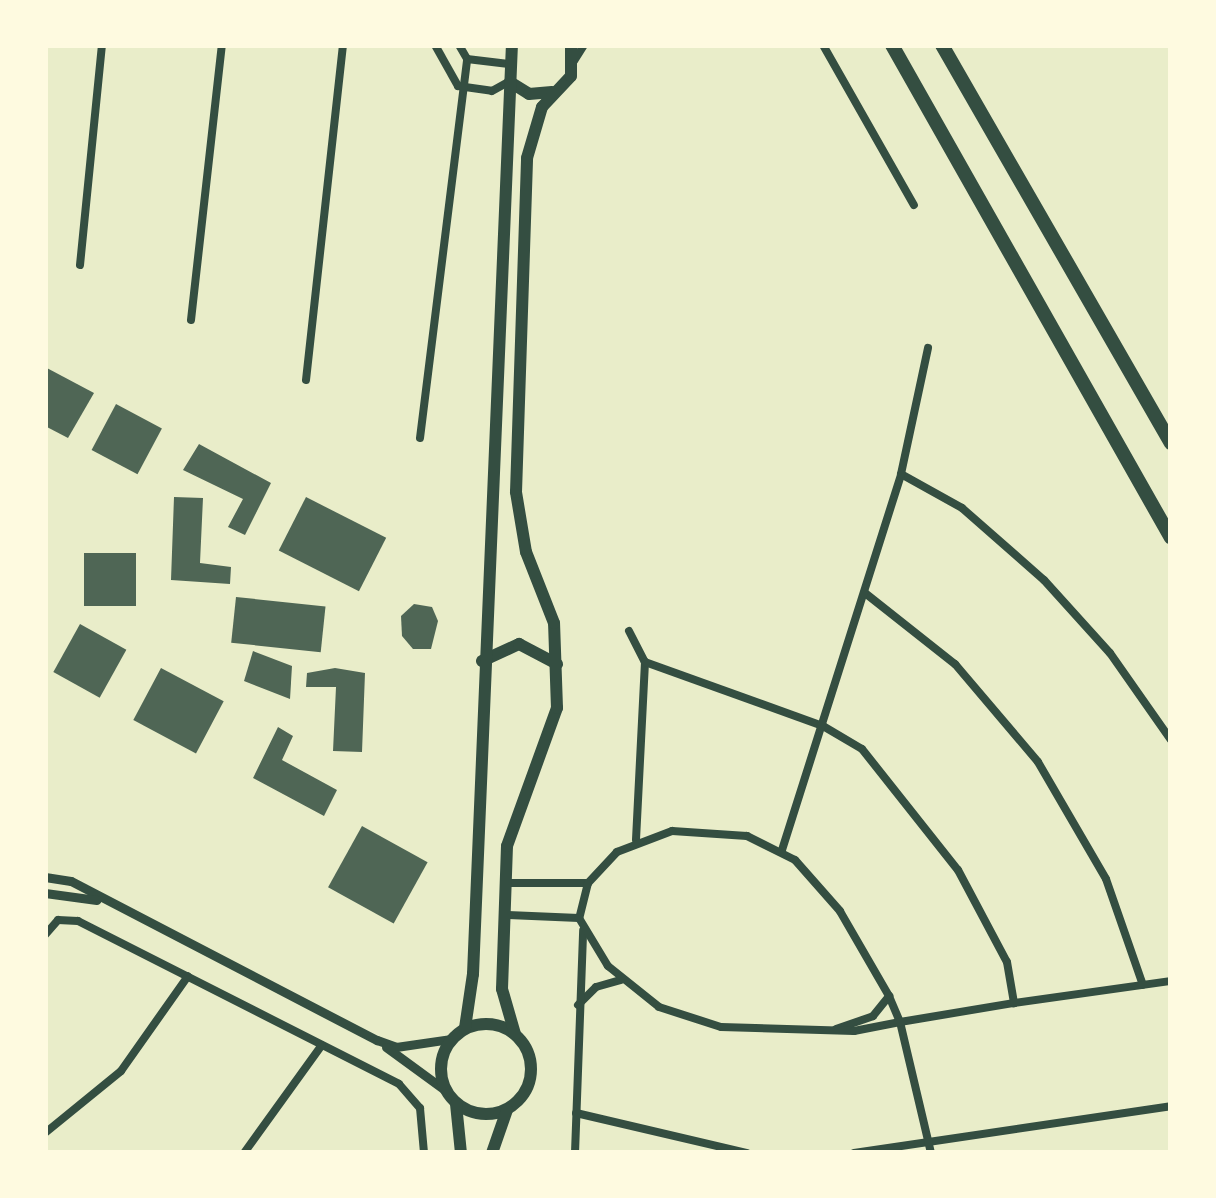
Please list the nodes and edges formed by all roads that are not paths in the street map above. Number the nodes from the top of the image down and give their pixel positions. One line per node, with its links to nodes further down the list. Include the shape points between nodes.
1 (102, 45): 19 (street)
2 (222, 45): 20 (street)
3 (343, 45): 22 (street)
4 (435, 45): 16 (street)
5 (459, 45): 12 (street)
6 (512, 45): 14 (main road)
7 (571, 45): 13 (main road)
8 (584, 45): 13 (street)
9 (823, 45): 18 (street)
10 (888, 45): 26 (highway)
11 (944, 45): 24 (highway)
12 (467, 59): 14 (street); 16 (street)
13 (574, 62): 17 (main road)
14 (509, 64): 15 (main road)
15 (510, 82): 16 (street, via 492,92); 17 (main road, via 529,94); 29 (main road)
16 (458, 86): 23 (street)
17 (557, 91): 31 (main road, via 542,107 527,158 516,492 526,552 554,623)
18 (914, 205)
19 (80, 265)
20 (191, 320)
21 (928, 348): 25 (street)
22 (307, 380)
23 (420, 438)
24 (1171, 443)
25 (901, 474): 27 (street); 33 (street, via 934,488 1044,580 1110,653)
26 (1171, 538)
27 (865, 592): 32 (street); 48 (street, via 976,685 1038,762 1106,878)
28 (629, 631): 30 (street)
29 (482, 661): 31 (main road, via 519,644); 53 (main road)
30 (645, 662): 32 (street); 34 (street)
31 (557, 664): 37 (main road, via 552,736 515,819)
32 (823, 726): 35 (street); 50 (street, via 862,749 939,838 1007,962)
33 (1171, 740)
34 (636, 840): 35 (street, via 721,831); 38 (street)
35 (782, 850): 49 (street, via 824,889)
36 (45, 877): 40 (street)
37 (506, 883): 38 (street); 41 (main road)
38 (588, 883): 42 (street)
39 (45, 893): 40 (street)
40 (102, 901): 57 (street)
41 (503, 915): 42 (street); 55 (main road, via 502,989)
42 (579, 917): 43 (street)
43 (583, 928): 46 (street); 51 (street)
44 (45, 935): 45 (street, via 58,920 78,921)
45 (188, 976): 58 (street); 64 (street, via 121,1071)
46 (621, 980): 51 (street, via 596,987); 54 (street, via 692,1020)
47 (1171, 981): 48 (street)
48 (1143, 986): 50 (street)
49 (889, 996): 52 (street); 54 (street, via 873,1016)
50 (1014, 1003): 52 (street)
51 (578, 1006): 63 (street)
52 (900, 1022): 54 (street); 65 (street)
53 (465, 1028): 55 (main road, via 500,1025); 56 (main road)
54 (823, 1032)
55 (515, 1034): 62 (main road, via 532,1065 521,1099)
56 (451, 1039): 57 (street, via 396,1047); 59 (main road, via 440,1072)
57 (377, 1040): 59 (street)
58 (322, 1045): 66 (street); 67 (street, via 407,1090 422,1117)
59 (445, 1090): 60 (main road)
60 (456, 1104): 62 (main road, via 490,1115); 68 (main road)
61 (1171, 1106): 65 (street)
62 (507, 1110): 69 (main road)
63 (576, 1113): 70 (street); 71 (street)
64 (45, 1133)
65 (930, 1148): 72 (street)
66 (244, 1153)
67 (424, 1153)
68 (460, 1153)
69 (492, 1153)
70 (575, 1153)
71 (747, 1153)
72 (854, 1153)

